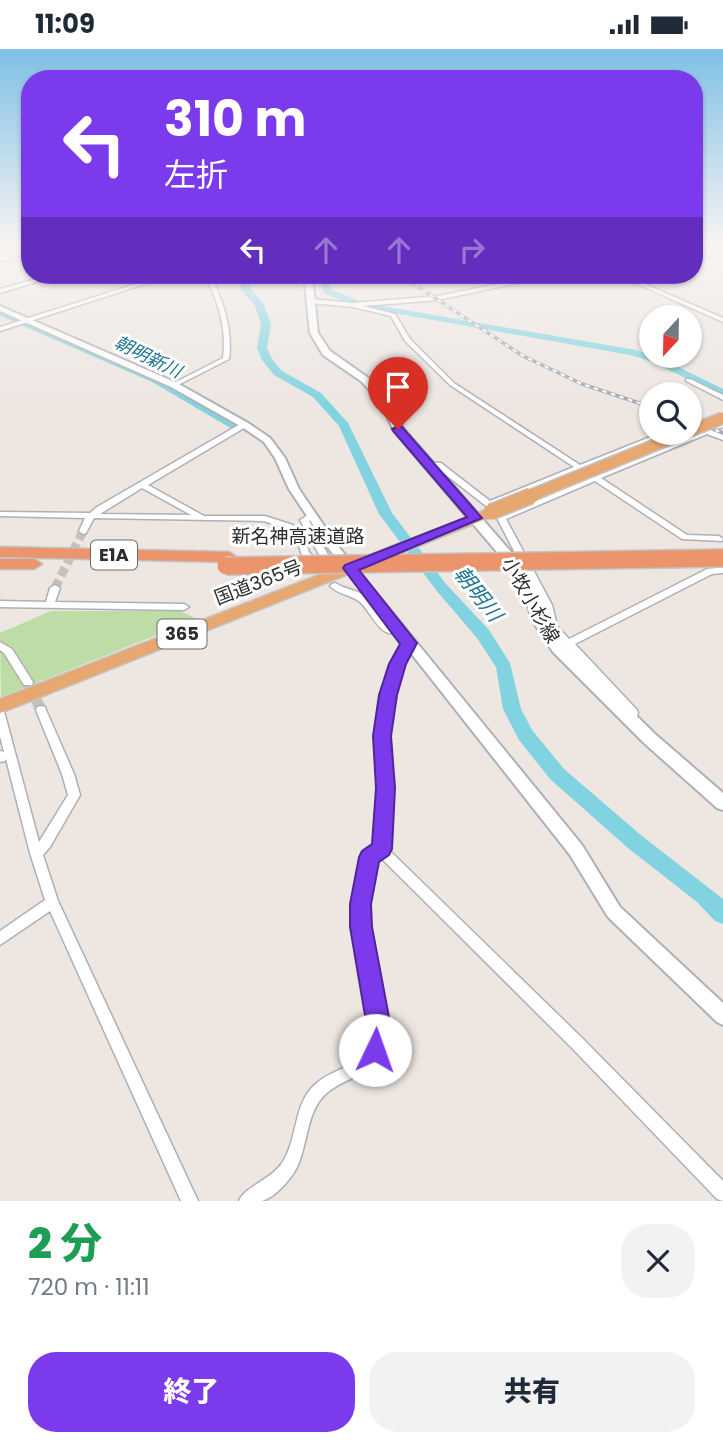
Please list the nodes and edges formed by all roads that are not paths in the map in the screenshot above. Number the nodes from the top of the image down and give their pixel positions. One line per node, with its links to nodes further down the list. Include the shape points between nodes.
1 (100, 297): 10 (street)
2 (219, 297): 13 (street, via 229,347 226,359)
3 (310, 297): 6 (main road, 小牧小杉線)
4 (448, 297): 7 (street)
5 (670, 297): 9 (street)
6 (310, 301): 7 (street); 21 (main road, 小牧小杉線, via 317,343 374,388 398,429)
7 (354, 305): 22 (street, via 393,315 407,340 452,384)
8 (0, 309): 10 (street)
9 (723, 320)
10 (23, 321): 11 (street); 13 (street)
11 (0, 329)
12 (688, 380): 14 (street)
13 (174, 385): 16 (street)
14 (723, 398)
15 (721, 423): 17 (highway, 国道365号 / 365, bridge)
16 (245, 425): 24 (street); 26 (street, via 275,449)
17 (702, 428)
18 (723, 438): 23 (street, via 707,431)
19 (639, 444): 22 (street)
20 (656, 445): 29 (highway, 国道365号 / 365, bridge)
21 (427, 464): 22 (street, via 438,465 489,504); 29 (main road, 小牧小杉線)
22 (580, 468): 23 (street)
23 (595, 478): 31 (street, via 685,537); 44 (street, via 501,518 547,605 553,627)
24 (143, 485): 27 (street); 28 (street)
25 (0, 514): 27 (street)
26 (312, 516): 28 (street, via 304,520 327,560 319,569 305,553 300,537 278,521); 35 (street)
27 (89, 517): 28 (street); 30 (street)
28 (202, 518)
29 (469, 521): 35 (highway, 国道365号 / 365); 51 (main road, 小牧小杉線, via 507,556 558,647 649,739)
30 (83, 531)
31 (722, 543): 34 (highway, 新名神高速道路 / E1A)
32 (1, 558): 34 (highway, 新名神高速道路 / E1A); 34 (highway, 新名神高速道路 / E1A, via 127,555)
33 (723, 558): 34 (highway, 新名神高速道路 / E1A, bridge, via 493,564)
34 (227, 562)
35 (357, 566): 42 (street); 47 (highway, 国道365号 / 365)
36 (723, 570): 44 (street, via 710,571)
37 (335, 586): 42 (street, via 353,590 387,629)
38 (55, 588): 39 (street)
39 (50, 603): 40 (street); 41 (street)
40 (0, 604)
41 (184, 607)
42 (399, 631): 43 (street)
43 (409, 643): 52 (street, via 398,664 384,720); 56 (street, via 576,850 614,912)
44 (567, 644): 50 (street, via 645,726)
45 (0, 645): 46 (street)
46 (28, 682)
47 (0, 706)
48 (41, 711): 53 (street, via 74,795)
49 (0, 715): 53 (street)
50 (723, 794)
51 (723, 803)
52 (382, 849): 57 (street); 59 (street, via 370,857 361,904 380,1033 375,1050 368,1062 317,1091 289,1167)
53 (36, 853): 54 (street)
54 (52, 902): 55 (street); 58 (street)
55 (0, 939)
56 (723, 1016)
57 (723, 1193)
58 (190, 1201)
59 (247, 1201)

